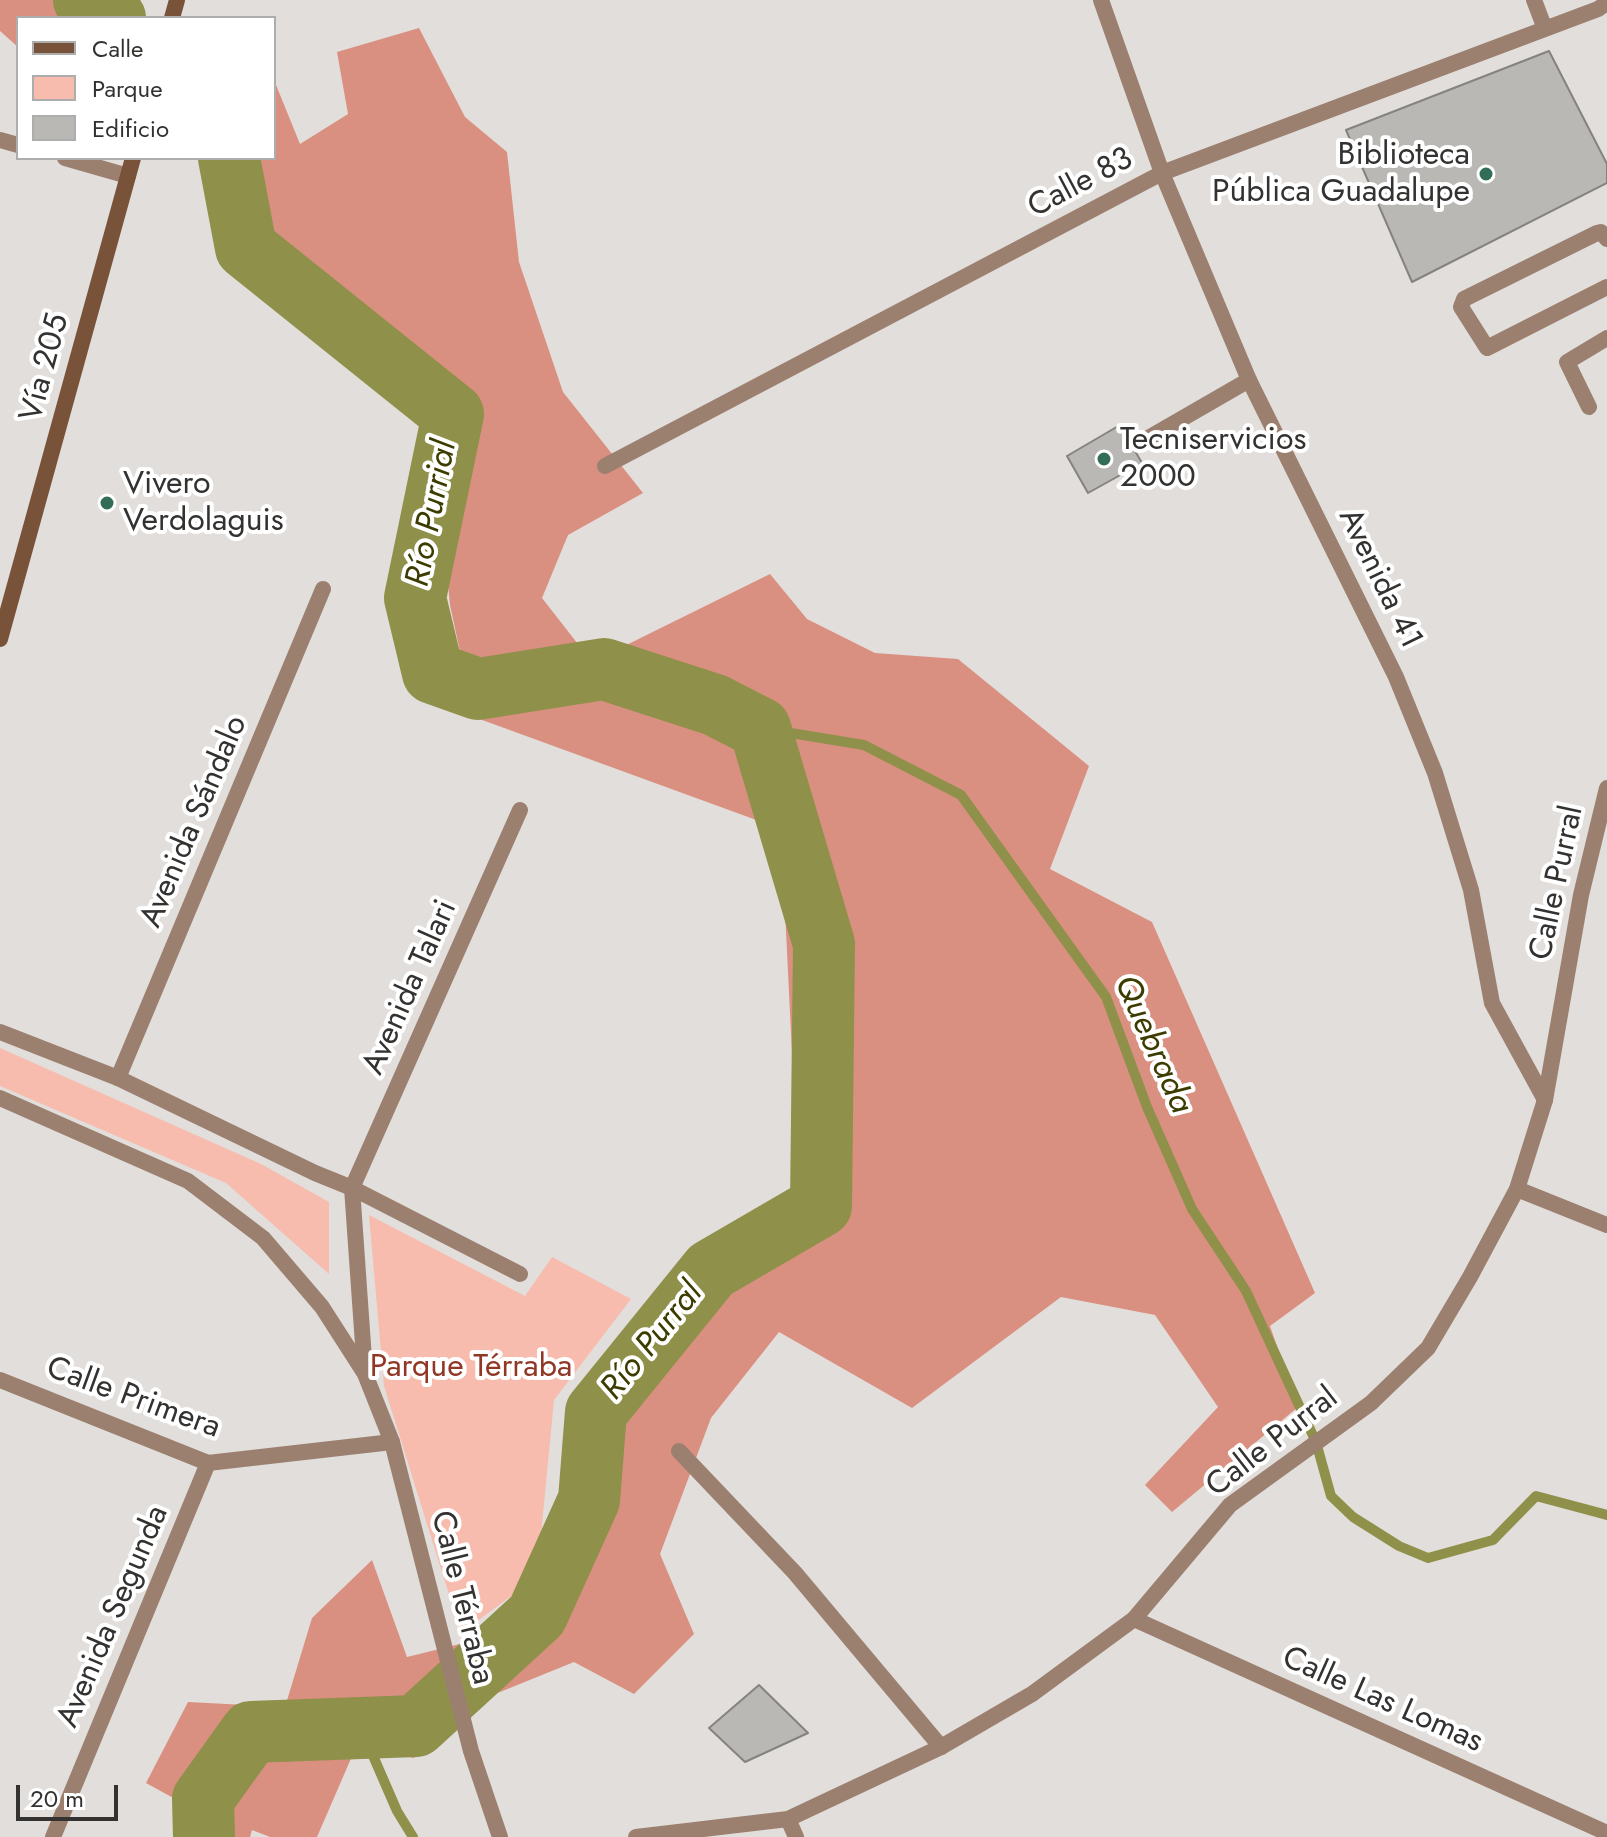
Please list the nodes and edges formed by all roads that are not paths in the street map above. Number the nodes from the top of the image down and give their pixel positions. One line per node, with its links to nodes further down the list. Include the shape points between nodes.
1 (1101, 0): 7 (street, Avenida 41)
2 (1534, 0): 4 (street)
3 (1607, 3): 4 (street, Calle 83)
4 (1545, 29): 7 (street, Calle 83)
5 (72, 160): 8 (street)
6 (132, 160): 8 (main road, Vía 205)
7 (1162, 173): 12 (street, Avenida 41); 15 (street, Calle 83)
8 (128, 176): 17 (main road, Vía 205)
9 (1607, 239): 10 (street, via 1597,233 1464,299 1461,307 1487,348)
10 (1607, 287)
11 (1607, 338): 13 (street, via 1567,362)
12 (1249, 380): 14 (street); 23 (street, Avenida 41, via 1396,677 1435,773 1471,890 1492,1003)
13 (1589, 407)
14 (1145, 440)
15 (605, 466)
16 (323, 589): 21 (street, Avenida Sándalo)
17 (0, 639)
18 (1607, 788): 23 (street, Calle Purral, via 1581,895)
19 (520, 810): 24 (street, Avenida Talari)
20 (0, 1032): 21 (street)
21 (118, 1078): 24 (street)
22 (0, 1098): 28 (street, Calle Térraba, via 188,1181 263,1238 322,1307)
23 (1545, 1100): 25 (street, Calle Purral)
24 (352, 1188): 27 (street); 28 (street, Calle Térraba)
25 (1517, 1189): 26 (street); 33 (street, Calle Purral, via 1428,1348 1371,1403 1230,1505)
26 (1607, 1225)
27 (520, 1274)
28 (365, 1374): 30 (street, Calle Térraba)
29 (0, 1380): 32 (street, Calle Primera)
30 (392, 1442): 32 (street, Calle Primera); 38 (street, Calle Térraba, via 471,1751)
31 (679, 1451): 34 (street, via 795,1573)
32 (208, 1463): 37 (street, Avenida Segunda)
33 (1134, 1619): 34 (street, Calle Purral, via 1032,1694); 36 (street, Calle Las Lomas)
34 (941, 1747): 35 (street, Calle Purral)
35 (788, 1819): 39 (street, Calle Purral); 40 (street)
36 (1607, 1833)
37 (53, 1837)
38 (500, 1837)
39 (636, 1837)
40 (796, 1837)

